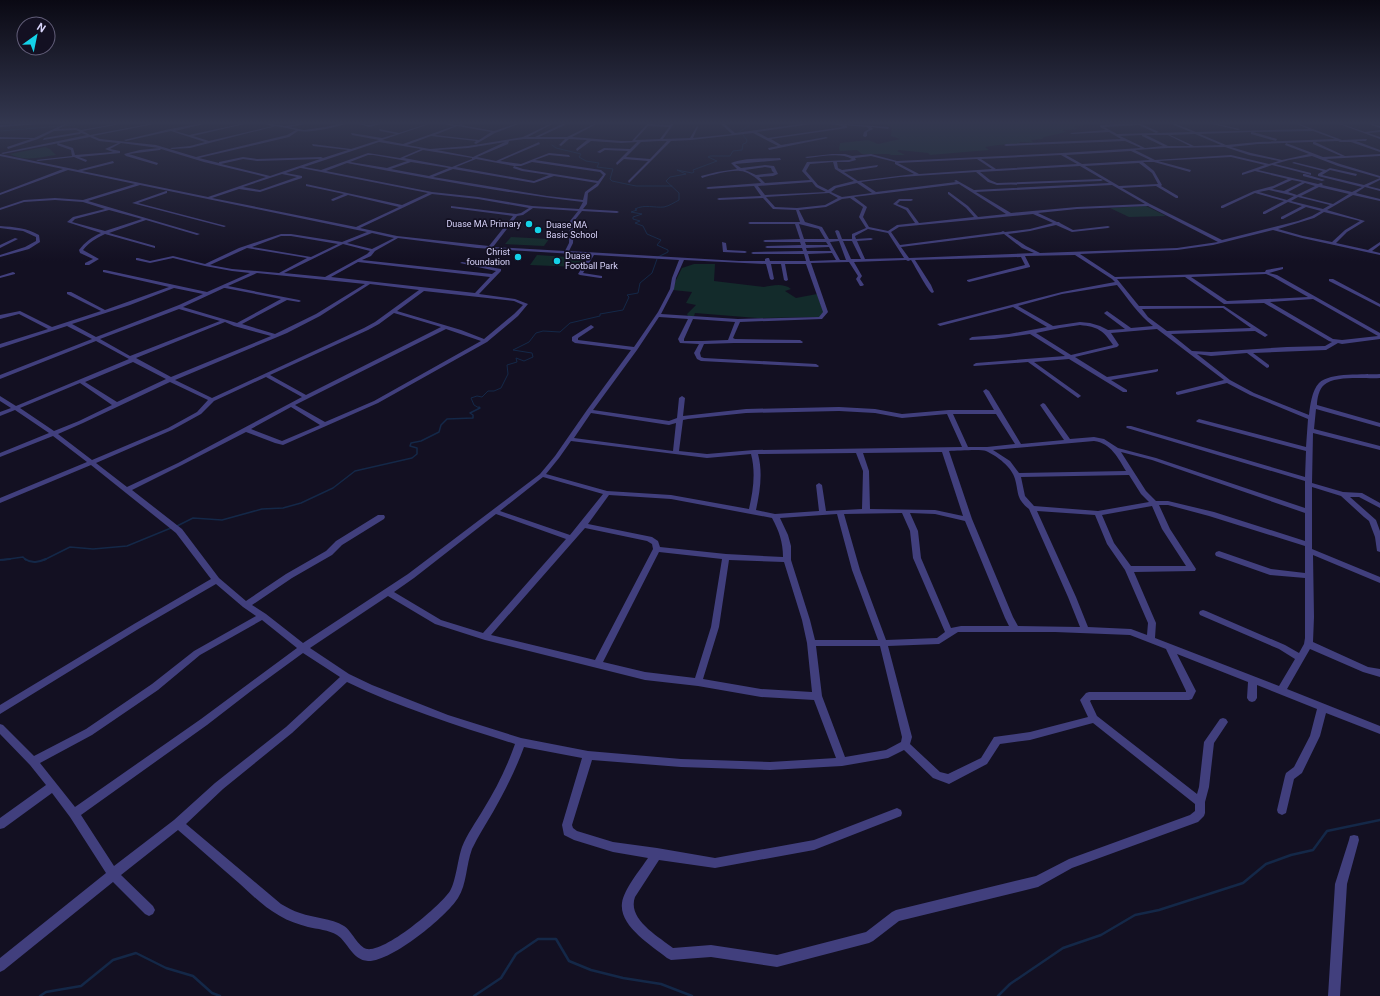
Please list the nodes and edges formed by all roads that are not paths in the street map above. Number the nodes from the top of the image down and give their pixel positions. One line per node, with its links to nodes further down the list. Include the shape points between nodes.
1 (86, 168): 34 (street)
2 (235, 168): 50 (street)
3 (296, 168): 39 (street)
4 (309, 168): 35 (street)
5 (329, 168): 35 (street)
6 (379, 168): 29 (street)
7 (390, 168): 29 (street)
8 (450, 168): 51 (street)
9 (454, 168): 46 (street, via 534,182)
10 (518, 168): 46 (street)
11 (584, 168): 58 (street, via 601,171 605,175)
12 (643, 168): 59 (street)
13 (752, 168): 30 (street)
14 (774, 168): 48 (street, via 777,173 773,175)
15 (806, 168): 57 (street, via 804,171)
16 (837, 168): 36 (street)
17 (860, 168): 36 (street)
18 (907, 168): 42 (street)
19 (1028, 168): 31 (street)
20 (1085, 168): 55 (street)
21 (1148, 168): 70 (street, via 1161,184)
22 (1181, 168): 38 (street)
23 (1259, 168): 32 (street)
24 (1286, 168): 45 (street)
25 (1321, 168): 33 (street)
26 (1322, 168): 33 (street)
27 (67, 169): 34 (street); 86 (street)
28 (1352, 169): 40 (street); 41 (street)
29 (387, 170): 51 (street)
30 (742, 170): 48 (street); 52 (street)
31 (995, 170): 37 (street)
32 (1254, 170): 44 (street); 53 (street)
33 (1328, 170): 40 (street); 56 (street, via 1319,175)
34 (76, 171): 64 (street)
35 (322, 171): 82 (street)
36 (842, 171): 60 (street)
37 (976, 171): 43 (street); 55 (street, via 997,184)
38 (1190, 171)
39 (282, 173): 50 (street); 74 (street, via 301,177 260,191)
40 (1341, 173): 49 (street); 56 (street)
41 (1364, 173): 49 (street); 54 (street)
42 (917, 174): 43 (street); 60 (street)
43 (944, 174): 62 (street)
44 (1243, 174)
45 (1311, 174)
46 (553, 175): 58 (street)
47 (1304, 175): 56 (street)
48 (757, 176): 66 (street)
49 (1355, 176): 54 (street); 63 (street)
50 (270, 177): 74 (street)
51 (428, 177): 103 (street)
52 (702, 177)
53 (1291, 179): 61 (street); 76 (street)
54 (1379, 179): 71 (street)
55 (1105, 180): 67 (street)
56 (1330, 180): 63 (street); 69 (street)
57 (812, 181): 66 (street); 79 (street)
58 (599, 182): 103 (street, via 588,190)
59 (629, 182)
60 (856, 182): 79 (street, via 835,187); 83 (street)
61 (1305, 182): 69 (street); 85 (street)
62 (959, 183): 80 (street); 83 (street)
63 (1343, 183): 71 (street); 73 (street)
64 (140, 184): 77 (street); 102 (street)
65 (755, 184): 66 (street); 75 (street); 92 (street)
66 (764, 184)
67 (1112, 184): 72 (street); 80 (street)
68 (307, 185): 89 (street)
69 (1319, 185): 87 (street); 91 (street)
70 (1158, 186): 72 (street); 93 (street)
71 (1365, 186): 78 (street); 87 (street)
72 (1117, 187): 105 (street)
73 (1354, 187)
74 (238, 188): 95 (street)
75 (708, 188)
76 (1269, 189): 81 (street); 85 (street)
77 (165, 190): 88 (street); 88 (street); 130 (street, via 134,203)
78 (1380, 190)
79 (828, 192): 92 (street); 96 (street)
80 (975, 192): 121 (street)
81 (1255, 192): 94 (street); 112 (street)
82 (432, 193): 109 (street); 110 (street)
83 (875, 193): 90 (street)
84 (949, 193): 122 (street)
85 (1284, 193): 91 (street); 94 (street)
86 (0, 194)
87 (1353, 194): 101 (street); 107 (street)
88 (184, 195): 95 (street)
89 (346, 195): 98 (street); 109 (street)
90 (851, 196): 96 (street); 134 (street, via 865,207 861,217)
91 (1299, 196): 100 (street); 104 (street)
92 (764, 197): 97 (street); 114 (street, via 774,208)
93 (1177, 197)
94 (1274, 197): 104 (street)
95 (209, 198): 133 (street)
96 (841, 198): 114 (street, via 826,206)
97 (720, 199)
98 (334, 200)
99 (911, 200): 128 (street, via 900,200 896,204 907,209)
100 (1315, 200): 106 (street); 107 (street)
101 (1380, 200)
102 (84, 201): 111 (street); 113 (street, via 55,199 24,202)
103 (584, 201): 115 (street)
104 (1289, 201): 106 (street); 119 (street)
105 (1149, 205): 118 (street, via 1077,208); 154 (street)
106 (1305, 205): 116 (street); 123 (street)
107 (1333, 205): 116 (street)
108 (452, 206): 120 (street)
109 (404, 207): 133 (street)
110 (532, 207): 115 (street); 120 (street)
111 (108, 208): 124 (street); 140 (street, via 74,218 69,222)
112 (1222, 208)
113 (0, 209)
114 (797, 209): 126 (street)
115 (580, 210): 117 (street); 170 (street, via 572,221 571,243)
116 (1324, 210): 135 (street, via 1313,217); 158 (street, via 1363,221 1346,231)
117 (617, 212)
118 (1034, 213): 121 (street); 129 (street)
119 (1264, 213)
120 (516, 215): 168 (street)
121 (1011, 215): 122 (street)
122 (976, 217): 128 (street)
123 (1282, 218)
124 (146, 219): 140 (street); 141 (street)
125 (750, 223): 127 (street)
126 (803, 223): 127 (street); 153 (street, via 821,228)
127 (797, 224): 151 (street)
128 (918, 224): 138 (street, via 898,226)
129 (1058, 224): 132 (street, via 1072,231); 139 (street)
130 (224, 226)
131 (0, 227): 183 (street, via 19,228 38,236 37,244)
132 (1108, 227)
133 (357, 228): 137 (street)
134 (868, 228): 138 (street); 147 (street, via 854,235)
135 (1274, 229): 154 (street); 158 (street)
136 (837, 231): 146 (street)
137 (372, 232): 143 (street); 156 (street)
138 (889, 232): 161 (street)
139 (1003, 232): 161 (street); 186 (street)
140 (104, 233): 163 (street); 201 (street, via 81,248 82,252 97,259)
141 (198, 234)
142 (773, 236): 149 (street)
143 (398, 237): 168 (street); 169 (street)
144 (16, 239): 162 (street)
145 (871, 239): 147 (street)
146 (841, 240): 147 (street); 153 (street); 193 (street)
147 (854, 240): 194 (street)
148 (766, 241): 149 (street)
149 (774, 241): 150 (street)
150 (787, 241): 151 (street); 166 (street)
151 (802, 241): 152 (street); 167 (street)
152 (815, 241): 153 (street); 159 (street)
153 (828, 241): 160 (street)
154 (1222, 242): 181 (street, via 1177,249)
155 (1380, 242): 175 (street)
156 (342, 243): 164 (street, via 287,235); 169 (street); 187 (street)
157 (724, 243): 171 (street, via 725,251)
158 (1332, 244): 175 (street)
159 (818, 246): 160 (street); 167 (street); 184 (street)
160 (830, 246): 174 (street)
161 (899, 246): 191 (street)
162 (0, 247)
163 (153, 247)
164 (245, 247): 187 (street); 202 (street)
165 (768, 247): 166 (street)
166 (789, 247): 167 (street); 180 (street)
167 (804, 247): 173 (street)
168 (490, 248): 170 (street)
169 (373, 250): 192 (street)
170 (566, 252): 176 (street)
171 (738, 252): 172 (street); 195 (street)
172 (745, 252)
173 (806, 252): 180 (street); 184 (street); 200 (street)
174 (834, 252): 184 (street); 196 (street)
175 (1369, 252): 182 (street)
176 (594, 253): 188 (street); 212 (street, via 580,274)
177 (753, 253): 178 (street)
178 (765, 253): 179 (street); 198 (street)
179 (779, 253): 180 (street); 199 (street)
180 (791, 253): 189 (street)
181 (1077, 254): 186 (street); 216 (street)
182 (1380, 254)
183 (2, 255)
184 (821, 255)
185 (1022, 255): 186 (street); 191 (street); 218 (street, via 1028,266)
186 (1039, 255)
187 (313, 258): 207 (street)
188 (682, 259): 195 (street); 240 (street, via 672,289)
189 (793, 259)
190 (138, 260): 202 (street, via 150,262 171,257)
191 (910, 260): 194 (street); 224 (street)
192 (357, 261): 209 (street); 213 (street)
193 (850, 261): 194 (street); 196 (street); 220 (street, via 860,276 858,279)
194 (864, 261)
195 (739, 262): 198 (street)
196 (839, 262): 200 (street)
197 (462, 263): 209 (street, via 499,270)
198 (768, 263): 199 (street); 214 (street)
199 (782, 263): 200 (street); 215 (street)
200 (809, 263): 244 (street, via 825,305 824,315 820,318)
201 (87, 264)
202 (205, 265): 205 (street)
203 (1281, 268): 208 (street, via 1268,271)
204 (105, 270): 221 (street)
205 (256, 272): 207 (street); 222 (street)
206 (13, 273): 211 (street)
207 (280, 274): 213 (street)
208 (1266, 274): 210 (street); 228 (street, via 1275,276)
209 (493, 276): 227 (street)
210 (1187, 276): 216 (street); 232 (street)
211 (0, 277)
212 (600, 277)
213 (326, 278): 219 (street)
214 (772, 279)
215 (786, 280)
216 (1116, 280): 233 (street); 236 (street)
217 (1330, 280): 234 (street)
218 (969, 281)
219 (369, 283): 223 (street); 259 (street, via 318,315)
220 (862, 285)
221 (175, 286): 226 (street); 237 (street)
222 (224, 287): 226 (street); 229 (street)
223 (423, 289): 227 (street); 238 (street)
224 (932, 292)
225 (69, 293): 237 (street)
226 (208, 294): 235 (street)
227 (476, 295): 263 (street, via 526,304)
228 (1313, 298): 231 (street); 260 (street)
229 (285, 299): 230 (street); 247 (street)
230 (299, 301)
231 (1265, 301): 232 (street); 265 (street, via 1326,338)
232 (1225, 305): 236 (street); 253 (street)
233 (1015, 306): 246 (street); 251 (street)
234 (1380, 306)
235 (179, 307): 243 (street); 261 (street)
236 (1137, 308): 250 (street)
237 (104, 311): 245 (street)
238 (393, 311): 248 (street); 279 (street, via 366,329)
239 (1107, 313): 254 (street)
240 (658, 315): 242 (street); 269 (street)
241 (0, 317): 252 (street, via 20,312)
242 (691, 317): 244 (street); 267 (street, via 680,341)
243 (224, 321): 247 (street); 273 (street)
244 (738, 321): 264 (street, via 730,339)
245 (68, 324): 252 (street); 261 (street)
246 (940, 324)
247 (236, 325): 259 (street)
248 (446, 327): 263 (street); 290 (street)
249 (591, 327): 269 (street, via 575,337 575,341)
250 (1158, 327): 254 (street); 257 (street)
251 (1052, 328): 255 (street); 256 (street, via 1081,324)
252 (52, 329): 268 (street)
253 (1256, 329): 257 (street); 258 (street)
254 (1130, 330): 256 (street)
255 (1031, 332): 262 (street); 272 (street)
256 (1107, 332): 272 (street, via 1115,346)
257 (1165, 333): 270 (street)
258 (1265, 335)
259 (276, 336): 283 (street)
260 (1380, 336): 265 (street)
261 (97, 339): 273 (street); 281 (street)
262 (972, 339)
263 (485, 341): 307 (street, via 376,402)
264 (734, 341): 266 (street); 267 (street)
265 (1337, 341): 271 (street, via 1326,348)
266 (800, 342)
267 (702, 343): 276 (street, via 697,353 703,360)
268 (0, 346)
269 (635, 349): 299 (street)
270 (1189, 352): 271 (street); 284 (street)
271 (1249, 352): 277 (street)
272 (1069, 357): 274 (street); 282 (street)
273 (133, 358): 283 (street); 285 (street)
274 (1030, 361): 275 (street); 289 (street)
275 (976, 365)
276 (816, 366)
277 (1267, 366)
278 (1156, 370): 282 (street)
279 (266, 375): 290 (street); 293 (street)
280 (1380, 376): 297 (street, via 1336,378 1322,384 1317,388)
281 (0, 377)
282 (1108, 379): 287 (street)
283 (171, 380): 293 (street); 294 (street)
284 (1228, 381): 288 (street); 303 (street, via 1252,394)
285 (80, 382): 294 (street); 298 (street)
286 (986, 391): 301 (street)
287 (1125, 391)
288 (1178, 393)
289 (1078, 396)
290 (306, 397): 295 (street)
291 (0, 398): 298 (street)
292 (682, 398): 304 (street)
293 (212, 400): 325 (street, via 199,413 170,429)
294 (117, 405): 311 (street)
295 (291, 405): 307 (street); 309 (street)
296 (1043, 405): 313 (street)
297 (1313, 406): 303 (street); 306 (street)
298 (15, 408): 302 (street); 311 (street)
299 (589, 411): 304 (street, via 670,423); 312 (street)
300 (949, 412): 301 (street); 304 (street, via 902,416 875,411 815,409 746,411 687,417); 316 (street)
301 (998, 412): 314 (street)
302 (0, 414)
303 (1311, 418): 310 (street)
304 (680, 420): 323 (street)
305 (1199, 421): 320 (street)
306 (1380, 424)
307 (325, 425): 309 (street, via 283,442)
308 (1129, 427): 329 (street)
309 (245, 429): 331 (street)
310 (1311, 430): 315 (street); 320 (street)
311 (52, 432): 324 (street); 325 (street)
312 (570, 439): 323 (street); 327 (street)
313 (1067, 440): 314 (street); 319 (street, via 1102,440)
314 (1019, 445): 317 (street)
315 (1380, 448)
316 (966, 449): 317 (street); 318 (street)
317 (987, 449): 328 (street, via 1007,461)
318 (945, 450): 321 (street); 348 (street)
319 (1116, 450): 326 (street); 343 (street, via 1154,459)
320 (1309, 450): 329 (street)
321 (859, 451): 322 (street); 342 (street, via 866,471)
322 (754, 452): 323 (street, via 708,456); 340 (street, via 758,482)
323 (676, 453)
324 (0, 455)
325 (92, 462): 331 (street); 334 (street)
326 (1132, 472): 328 (street); 335 (street, via 1143,492)
327 (542, 474): 332 (street); 338 (street)
328 (1017, 476): 337 (street, via 1020,494 1025,503)
329 (1309, 482): 333 (street); 343 (street)
330 (819, 485): 344 (street)
331 (128, 489): 359 (street, via 179,531)
332 (607, 493): 340 (street, via 671,497); 349 (street)
333 (1343, 494): 336 (street, via 1360,495); 353 (street, via 1372,520 1379,537)
334 (0, 501)
335 (1154, 503): 345 (street); 352 (street, via 1168,503 1203,512); 357 (street, via 1166,529 1192,569)
336 (1380, 506)
337 (1032, 508): 345 (street); 366 (street)
338 (494, 511): 350 (street); 361 (street)
339 (905, 511): 342 (street); 348 (street, via 935,512); 367 (street, via 914,531 917,558)
340 (752, 512): 346 (street)
341 (840, 512): 342 (street); 344 (street); 371 (street, via 856,570)
342 (866, 512)
343 (1309, 512): 352 (street)
344 (823, 513): 346 (street)
345 (1098, 513): 357 (street, via 1112,544)
346 (776, 516): 356 (street, via 787,546)
347 (381, 517): 362 (street)
348 (968, 519): 365 (street)
349 (583, 525): 350 (street); 351 (street, via 649,539)
350 (571, 538): 368 (street)
351 (657, 548): 355 (street); 376 (street)
352 (1309, 548): 358 (street); 360 (street)
353 (1380, 549)
354 (1219, 554): 358 (street, via 1270,572)
355 (726, 558): 356 (street); 380 (street, via 715,627)
356 (787, 560): 370 (street)
357 (1129, 569): 369 (street, via 1152,623)
358 (1309, 576): 372 (street)
359 (216, 580): 362 (street); 385 (street)
360 (1380, 580)
361 (388, 592): 368 (street, via 438,622); 374 (street)
362 (246, 605): 364 (street)
363 (1203, 613): 375 (street, via 1282,647)
364 (263, 616): 374 (street); 393 (street, via 197,653 89,732)
365 (1015, 628): 366 (street); 367 (street, via 956,629)
366 (1085, 630): 369 (street, via 1131,632)
367 (949, 632): 371 (street, via 939,641)
368 (485, 638): 376 (street)
369 (1151, 639): 373 (street)
370 (811, 643): 371 (street); 382 (street)
371 (883, 643): 391 (street, via 907,737)
372 (1308, 644): 375 (street); 377 (street, via 1366,670)
373 (1169, 647): 379 (street); 386 (street, via 1191,691 1189,696 1089,696 1085,700)
374 (303, 648): 378 (street); 399 (street)
375 (1299, 657): 381 (street)
376 (598, 664): 380 (street, via 645,676)
377 (1380, 673)
378 (346, 677): 390 (street, via 446,718); 401 (street, via 289,730 224,782)
379 (1252, 681): 381 (street); 383 (street)
380 (698, 682): 382 (street, via 760,693)
381 (1281, 691): 384 (street)
382 (817, 696): 394 (street)
383 (1252, 698)
384 (1322, 708): 389 (street); 397 (street, via 1315,736 1298,770 1290,776)
385 (0, 710)
386 (1094, 719): 391 (street, via 1030,736 998,740 984,761 949,779 937,775); 396 (street)
387 (1223, 722): 396 (street, via 1209,742)
388 (0, 728): 393 (street)
389 (1380, 730)
390 (521, 742): 392 (street); 401 (street, via 498,794 467,848 454,895 416,930 378,954 362,954 341,931 287,914)
391 (905, 745): 394 (street, via 888,754)
392 (588, 755): 394 (street, via 681,763 762,765); 403 (street, via 567,825 568,831 613,847)
393 (33, 762): 395 (street)
394 (842, 762)
395 (53, 786): 399 (street); 400 (street)
396 (1200, 802): 403 (street, via 1200,813 1194,819 1069,864 1038,881 896,916 869,937 777,961 711,951 671,954 637,926 631,918 628,902)
397 (1282, 810)
398 (897, 813): 403 (street, via 814,845 715,863)
399 (74, 814): 404 (street)
400 (0, 824)
401 (178, 824): 404 (street)
402 (1354, 840): 407 (street, via 1341,884)
403 (657, 853)
404 (113, 874): 405 (street); 406 (street)
405 (149, 910)
406 (0, 966)
407 (1334, 996)

